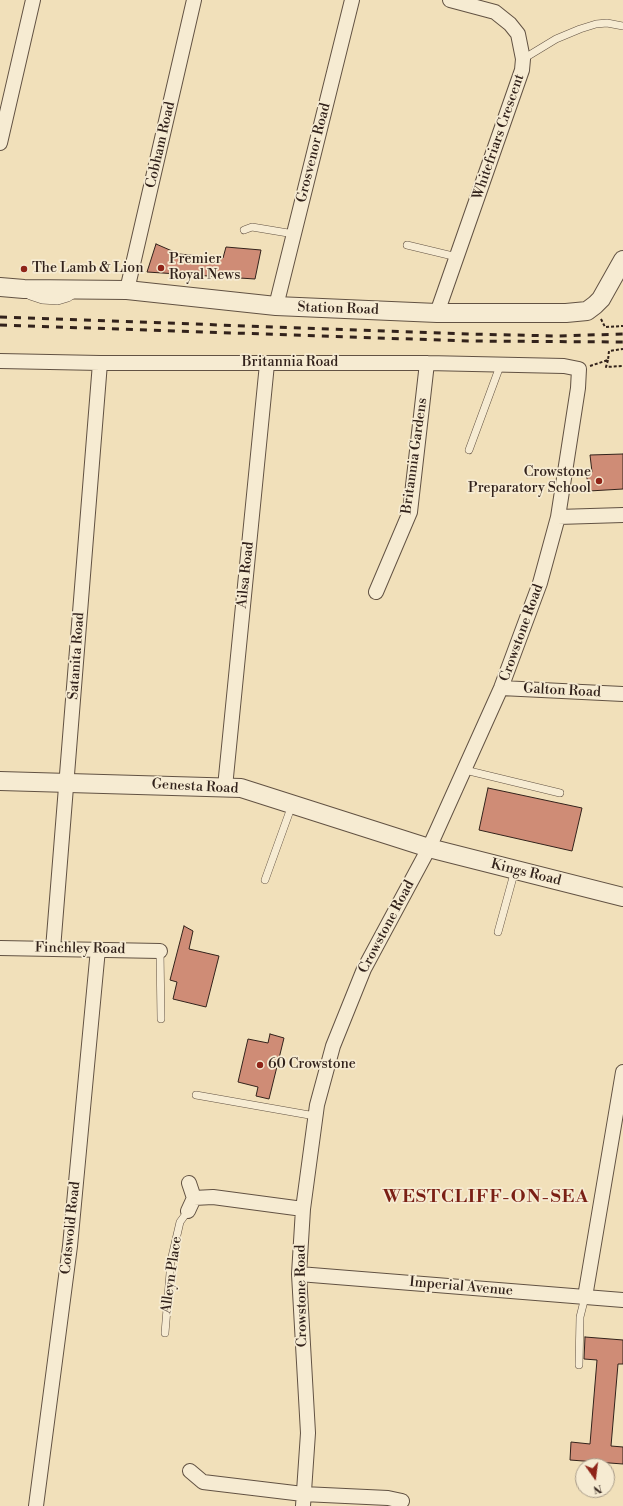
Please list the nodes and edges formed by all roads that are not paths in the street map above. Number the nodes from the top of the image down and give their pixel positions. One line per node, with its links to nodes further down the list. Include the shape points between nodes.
1 (33, 0): 7 (street)
2 (194, 0): 14 (street, Cobham Road)
3 (352, 0): 9 (street, Grosvenor Road)
4 (450, 0): 6 (street, Whitefriars Crescent, via 495,12 510,24 518,34)
5 (623, 26): 6 (lane, via 607,23 580,29 556,39)
6 (523, 59): 11 (street, Whitefriars Crescent, via 522,70)
7 (0, 143)
8 (244, 230): 9 (lane, via 252,227)
9 (294, 234): 15 (street, Grosvenor Road)
10 (407, 245): 11 (lane)
11 (457, 257): 16 (street, Whitefriars Crescent)
12 (623, 260): 16 (street, Station Road, via 602,299 587,310 566,313)
13 (0, 287): 14 (street, Station Road)
14 (127, 290): 15 (street, Station Road)
15 (276, 306): 16 (street, Station Road)
16 (437, 313)
17 (0, 361): 18 (street, Britannia Road)
18 (100, 363): 20 (street, Britannia Road); 31 (street, Satanita Road)
19 (427, 363): 20 (street, Britannia Road); 21 (street, Britannia Road); 26 (street, Britannia Gardens, via 410,512)
20 (267, 364): 32 (street, Ailsa Road)
21 (500, 366): 22 (street, Britannia Road, via 564,366); 23 (lane)
22 (579, 369): 25 (street, Crowstone Road)
23 (469, 450)
24 (623, 515): 25 (street)
25 (558, 517): 27 (street, Crowstone Road, via 540,583)
26 (376, 592)
27 (502, 688): 28 (street, Galton Road); 29 (street, Crowstone Road)
28 (623, 694)
29 (464, 770): 33 (lane); 35 (street, Crowstone Road)
30 (0, 782): 31 (street, Genesta Road)
31 (68, 783): 32 (street, Genesta Road); 41 (street, Satanita Road)
32 (225, 787): 34 (street, Genesta Road, via 241,788)
33 (560, 793)
34 (292, 805): 35 (street, Genesta Road); 37 (lane)
35 (429, 848): 36 (street, Kings Road); 47 (street, Crowstone Road, via 364,969 333,1046)
36 (515, 870): 38 (street, Kings Road); 39 (lane)
37 (265, 880)
38 (623, 897)
39 (498, 932)
40 (0, 948): 41 (street, Finchley Road)
41 (53, 949): 42 (street, Finchley Road)
42 (98, 949): 43 (street, Finchley Road); 60 (street, Cotswold Road, via 70,1246)
43 (160, 950): 44 (lane)
44 (161, 1019)
45 (623, 1072): 53 (street)
46 (196, 1095): 47 (lane)
47 (315, 1116): 50 (street, Crowstone Road)
48 (189, 1183): 49 (street)
49 (194, 1198): 50 (street, via 213,1197); 51 (street, Alleyn Place)
50 (303, 1209): 52 (street, Crowstone Road)
51 (188, 1211): 55 (lane, Alleyn Place, via 180,1222 171,1261)
52 (299, 1274): 53 (street, Imperial Avenue); 58 (street, Crowstone Road, via 308,1433)
53 (585, 1297): 54 (street, Imperial Avenue); 56 (lane, via 580,1317)
54 (623, 1300)
55 (165, 1333)
56 (579, 1365)
57 (190, 1471): 58 (street, via 203,1482)
58 (303, 1500): 59 (street, via 388,1498)
59 (406, 1504)
60 (36, 1506)

